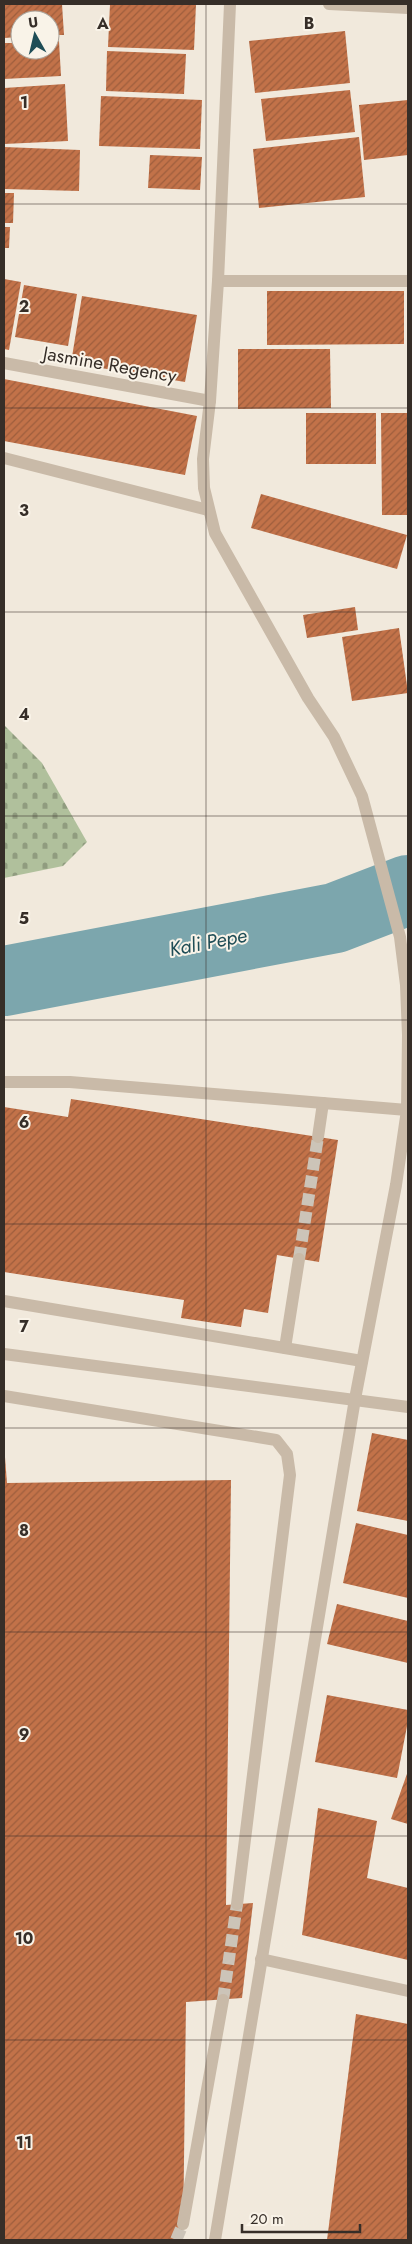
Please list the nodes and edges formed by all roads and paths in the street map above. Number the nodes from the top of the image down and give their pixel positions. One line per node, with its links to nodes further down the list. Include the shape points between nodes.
1 (230, 4): 5 (street)
2 (329, 4): 3 (street)
3 (408, 8)
4 (408, 281): 5 (street)
5 (218, 282): 7 (street)
6 (4, 364): 7 (street, Jasmine Regency)
7 (210, 401): 9 (street, via 203,459)
8 (4, 458): 9 (street)
9 (208, 510): 12 (street, via 215,533 308,698 334,737 362,796 400,937 406,985)
10 (4, 1082): 11 (street, via 70,1082)
11 (323, 1103): 12 (street); 13 (street)
12 (407, 1110): 14 (street)
13 (318, 1137)
14 (406, 1142): 19 (street)
15 (300, 1259): 17 (street)
16 (4, 1301): 17 (street)
17 (285, 1348): 19 (street)
18 (4, 1354): 21 (street)
19 (362, 1361): 21 (street)
20 (4, 1396): 23 (street, via 276,1440 287,1454 290,1475)
21 (355, 1399): 22 (street); 24 (street)
22 (408, 1407)
23 (237, 1904)
24 (261, 1959): 25 (street); 28 (street)
25 (408, 1991)
26 (223, 2000): 27 (street)
27 (183, 2224)
28 (215, 2240)

